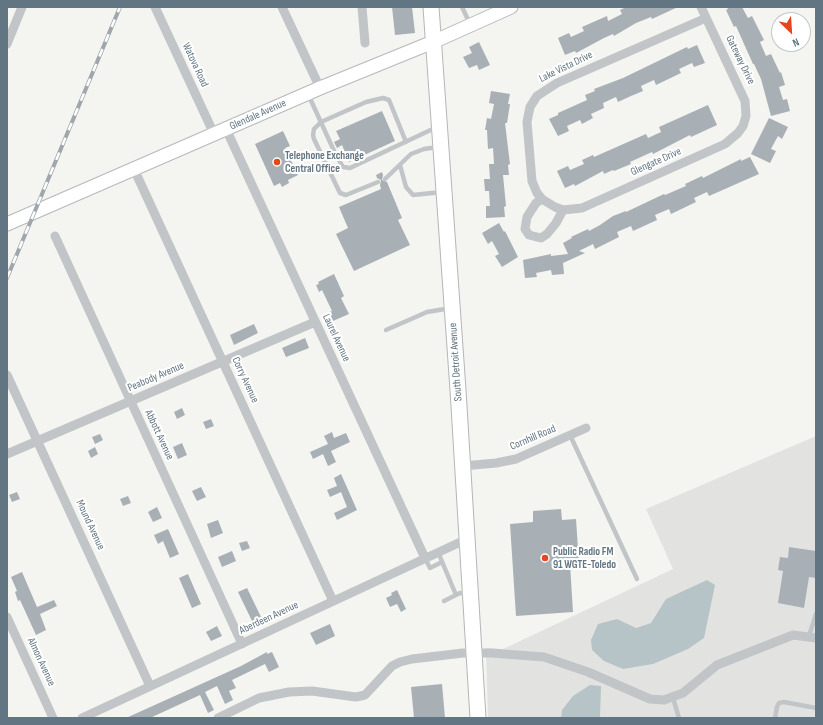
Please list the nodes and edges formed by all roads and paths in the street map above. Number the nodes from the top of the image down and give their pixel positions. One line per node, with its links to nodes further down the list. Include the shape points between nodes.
1 (22, 7): 13 (street)
2 (155, 7): 19 (street, Watova Road)
3 (282, 7): 14 (street)
4 (362, 7): 12 (street)
5 (431, 7): 11 (main road, South Detroit Avenue)
6 (462, 7): 10 (lane)
7 (511, 7): 10 (main road, Glendale Avenue, via 490,14)
8 (701, 7): 9 (street, Gateway Drive)
9 (706, 18): 18 (street, Gateway Drive, via 745,101 746,116); 27 (street, Lake Vista Drive, via 557,83 537,96 530,107 527,122 532,181)
10 (470, 25): 11 (main road, Glendale Avenue)
11 (433, 42): 14 (main road, Glendale Avenue); 17 (main road, South Detroit Avenue)
12 (365, 43)
13 (7, 44)
14 (320, 88): 15 (main road, Glendale Avenue)
15 (308, 93): 16 (lane); 19 (main road, Glendale Avenue)
16 (321, 122): 20 (lane, via 366,102 383,98 389,100); 20 (lane, via 343,167 350,168); 25 (lane, via 314,129 313,135 340,193 346,195)
17 (439, 126): 20 (lane); 21 (main road, South Detroit Avenue)
18 (743, 126): 28 (street, Glengate Drive, via 725,144 582,208)
19 (220, 131): 23 (main road, Glendale Avenue); 32 (street, Laurel Avenue)
20 (406, 142)
21 (440, 147): 22 (lane, via 411,154); 26 (main road, South Detroit Avenue)
22 (400, 166): 24 (lane); 26 (lane, via 406,187 413,195)
23 (134, 169): 29 (main road, Glendale Avenue); 34 (street, Corry Avenue)
24 (385, 179)
25 (378, 182)
26 (443, 192): 31 (main road, South Detroit Avenue)
27 (542, 199): 28 (street, via 556,208); 28 (street, via 527,216 525,229 529,234 541,238)
28 (567, 210)
29 (7, 224)
30 (55, 236): 36 (street, Abbott Avenue)
31 (452, 307): 33 (lane, via 427,312); 41 (main road, South Detroit Avenue)
32 (315, 322): 34 (street, Peabody Avenue); 44 (street, Laurel Avenue)
33 (386, 330)
34 (223, 361): 36 (street, Peabody Avenue); 49 (street, Corry Avenue)
35 (7, 375): 39 (street, Mound Avenue)
36 (130, 401): 39 (street, Peabody Avenue); 53 (street, Abbott Avenue)
37 (586, 428): 38 (street, Cornhill Road)
38 (570, 435): 41 (street, Cornhill Road, via 516,459); 46 (lane)
39 (37, 441): 40 (street, Peabody Avenue); 55 (street, Mound Avenue)
40 (7, 454)
41 (463, 466): 42 (main road, South Detroit Avenue)
42 (467, 539): 43 (street, Aberdeen Avenue); 47 (main road, South Detroit Avenue)
43 (438, 552): 44 (street, Aberdeen Avenue); 45 (lane)
44 (425, 558): 45 (lane, via 430,568); 49 (street, Aberdeen Avenue)
45 (442, 562): 47 (lane)
46 (637, 579)
47 (463, 594): 48 (lane); 54 (main road, South Detroit Avenue)
48 (444, 600)
49 (333, 601): 53 (street, Aberdeen Avenue)
50 (816, 614): 52 (lane)
51 (7, 617): 58 (street, Almon Avenue)
52 (812, 637): 56 (street, via 792,634 717,665)
53 (242, 644): 55 (street, Aberdeen Avenue)
54 (475, 653): 56 (street, via 544,657 588,672 650,699); 60 (street, via 400,662 392,666 365,695 356,697 312,691 289,692 259,698); 61 (main road, South Detroit Avenue)
55 (150, 686): 59 (street, Aberdeen Avenue)
56 (673, 698): 62 (lane)
57 (816, 708): 63 (lane, via 779,703)
58 (53, 718)
59 (82, 718)
60 (218, 718)
61 (478, 718)
62 (679, 718)
63 (775, 718)

